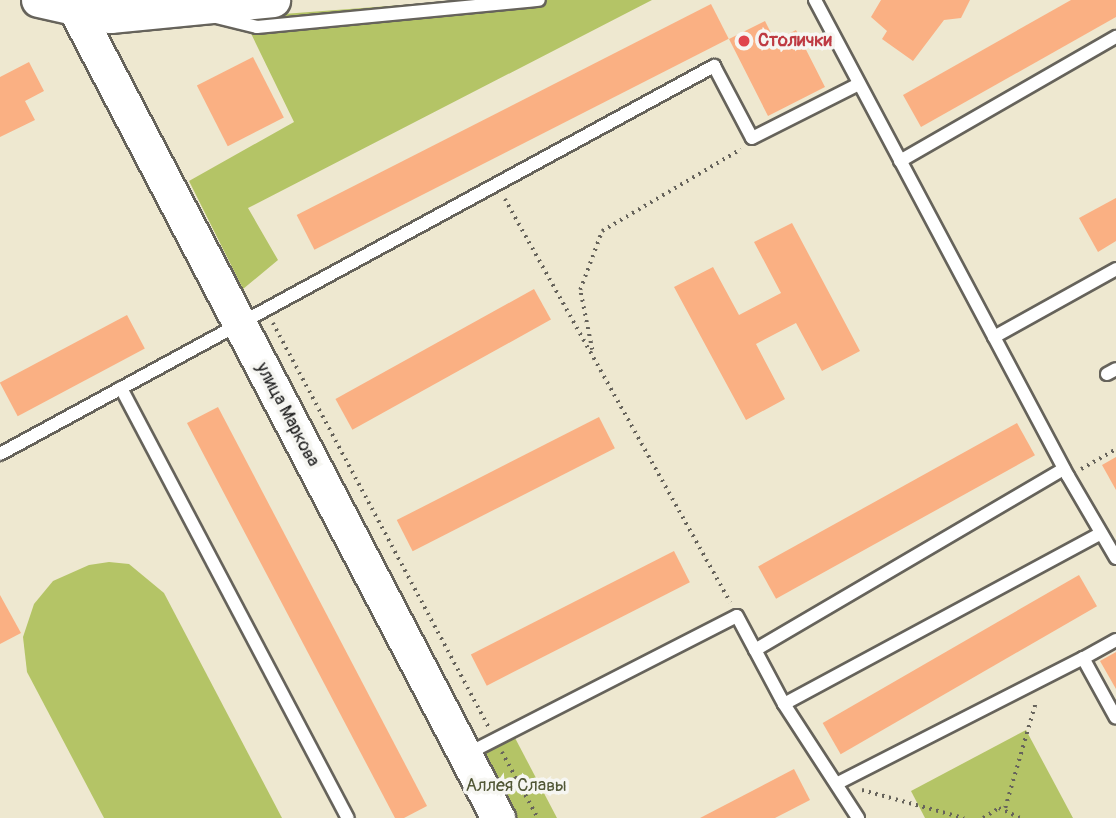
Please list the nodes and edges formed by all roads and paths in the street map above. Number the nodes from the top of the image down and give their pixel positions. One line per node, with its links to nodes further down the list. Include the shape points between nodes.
1 (38, 0): 5 (street)
2 (272, 0): 6 (street)
3 (539, 0): 6 (lane, via 257,27)
4 (815, 0): 8 (lane)
5 (75, 6): 6 (street, via 110,16); 13 (street, улица Маркова)
6 (192, 8)
7 (1116, 37): 10 (lane)
8 (859, 84): 9 (lane); 10 (lane)
9 (752, 138): 11 (lane, via 714,66); 15 (path, via 730,159 602,231 580,290 587,339)
10 (900, 161): 14 (lane)
11 (498, 186): 13 (lane); 15 (path)
12 (1116, 269): 14 (lane)
13 (253, 317): 16 (lane); 29 (path); 30 (street, улица Маркова)
14 (994, 337): 19 (lane)
15 (598, 365): 22 (path)
16 (121, 388): 18 (lane); 33 (lane)
17 (1116, 449): 19 (path)
18 (0, 454)
19 (1066, 473): 20 (lane); 24 (lane)
20 (1101, 533): 21 (lane); 27 (lane)
21 (1116, 558)
22 (737, 616): 24 (lane); 29 (lane)
23 (1116, 639): 25 (lane)
24 (755, 650): 27 (lane)
25 (1083, 658): 26 (lane); 28 (lane)
26 (1042, 679): 31 (lane); 32 (path)
27 (784, 705): 31 (lane)
28 (1116, 718)
29 (495, 739): 30 (lane); 35 (path)
30 (465, 755): 34 (street, улица Маркова)
31 (838, 783): 36 (lane); 37 (path)
32 (1005, 808): 38 (path, via 992,810); 39 (path)
33 (348, 818)
34 (498, 818)
35 (538, 818)
36 (858, 818)
37 (964, 818)
38 (983, 818)
39 (1020, 818)

